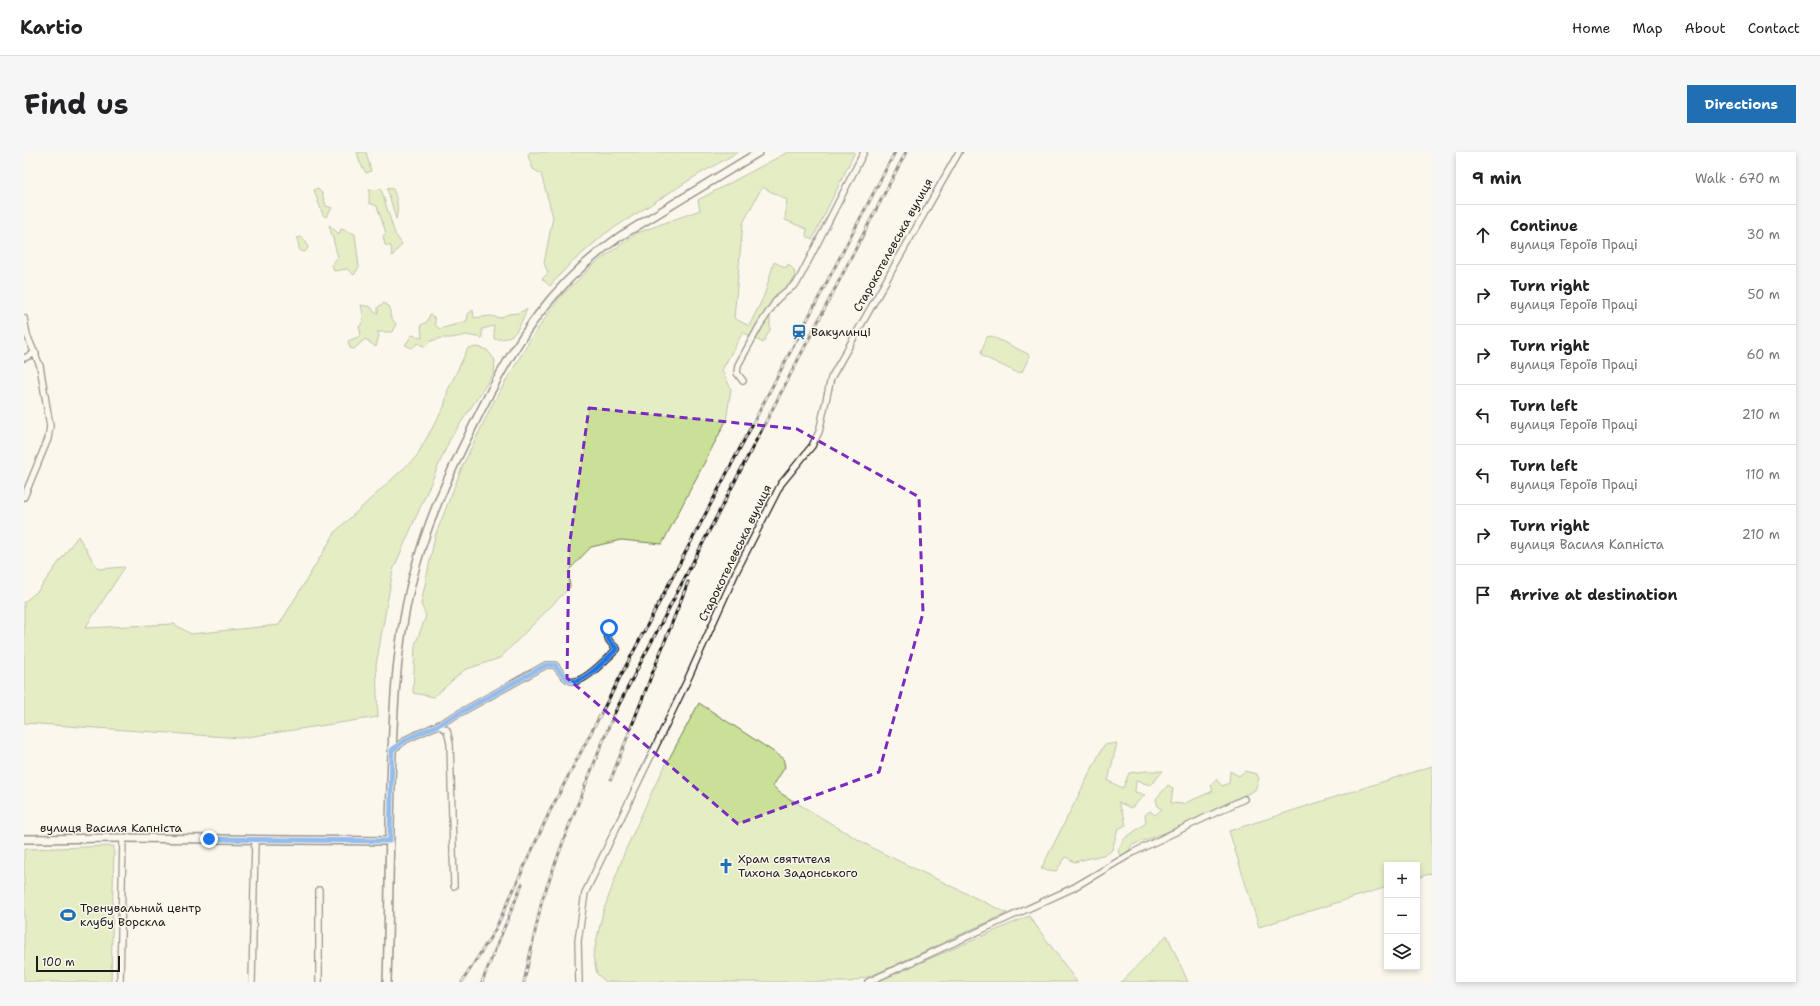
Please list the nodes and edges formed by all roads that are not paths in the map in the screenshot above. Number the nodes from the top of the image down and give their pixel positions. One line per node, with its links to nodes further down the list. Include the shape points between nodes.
1 (759, 152): 11 (main road, via 597,252 549,299 523,335 475,423 422,545 402,629 393,706)
2 (864, 152): 7 (street, via 797,283 778,298 760,324 738,365 737,373)
3 (959, 152): 23 (street, Старокотелевська вулиця, via 831,378 820,432 781,484 736,572 686,683 585,893 578,941)
4 (24, 318): 5 (street, via 27,335)
5 (36, 353): 6 (street); 8 (street, via 45,389 50,426 48,439)
6 (24, 358)
7 (743, 381)
8 (24, 497)
9 (609, 628): 10 (street, via 606,635 617,649 585,678 571,681 555,665 546,665)
10 (438, 725): 11 (street, via 407,739); 17 (street, via 446,730 450,744)
11 (392, 750): 16 (main road)
12 (1244, 799): 24 (street, via 1134,852 1073,888)
13 (123, 838): 14 (main road, вулиця Василя Капніста); 15 (main road, вулиця Василя Капніста); 19 (street)
14 (24, 839)
15 (255, 840): 16 (main road, вулиця Василя Капніста); 20 (street)
16 (390, 841): 22 (main road)
17 (454, 886)
18 (319, 890): 21 (street)
19 (120, 982)
20 (252, 982)
21 (319, 982)
22 (387, 982)
23 (579, 982)
24 (868, 982)

